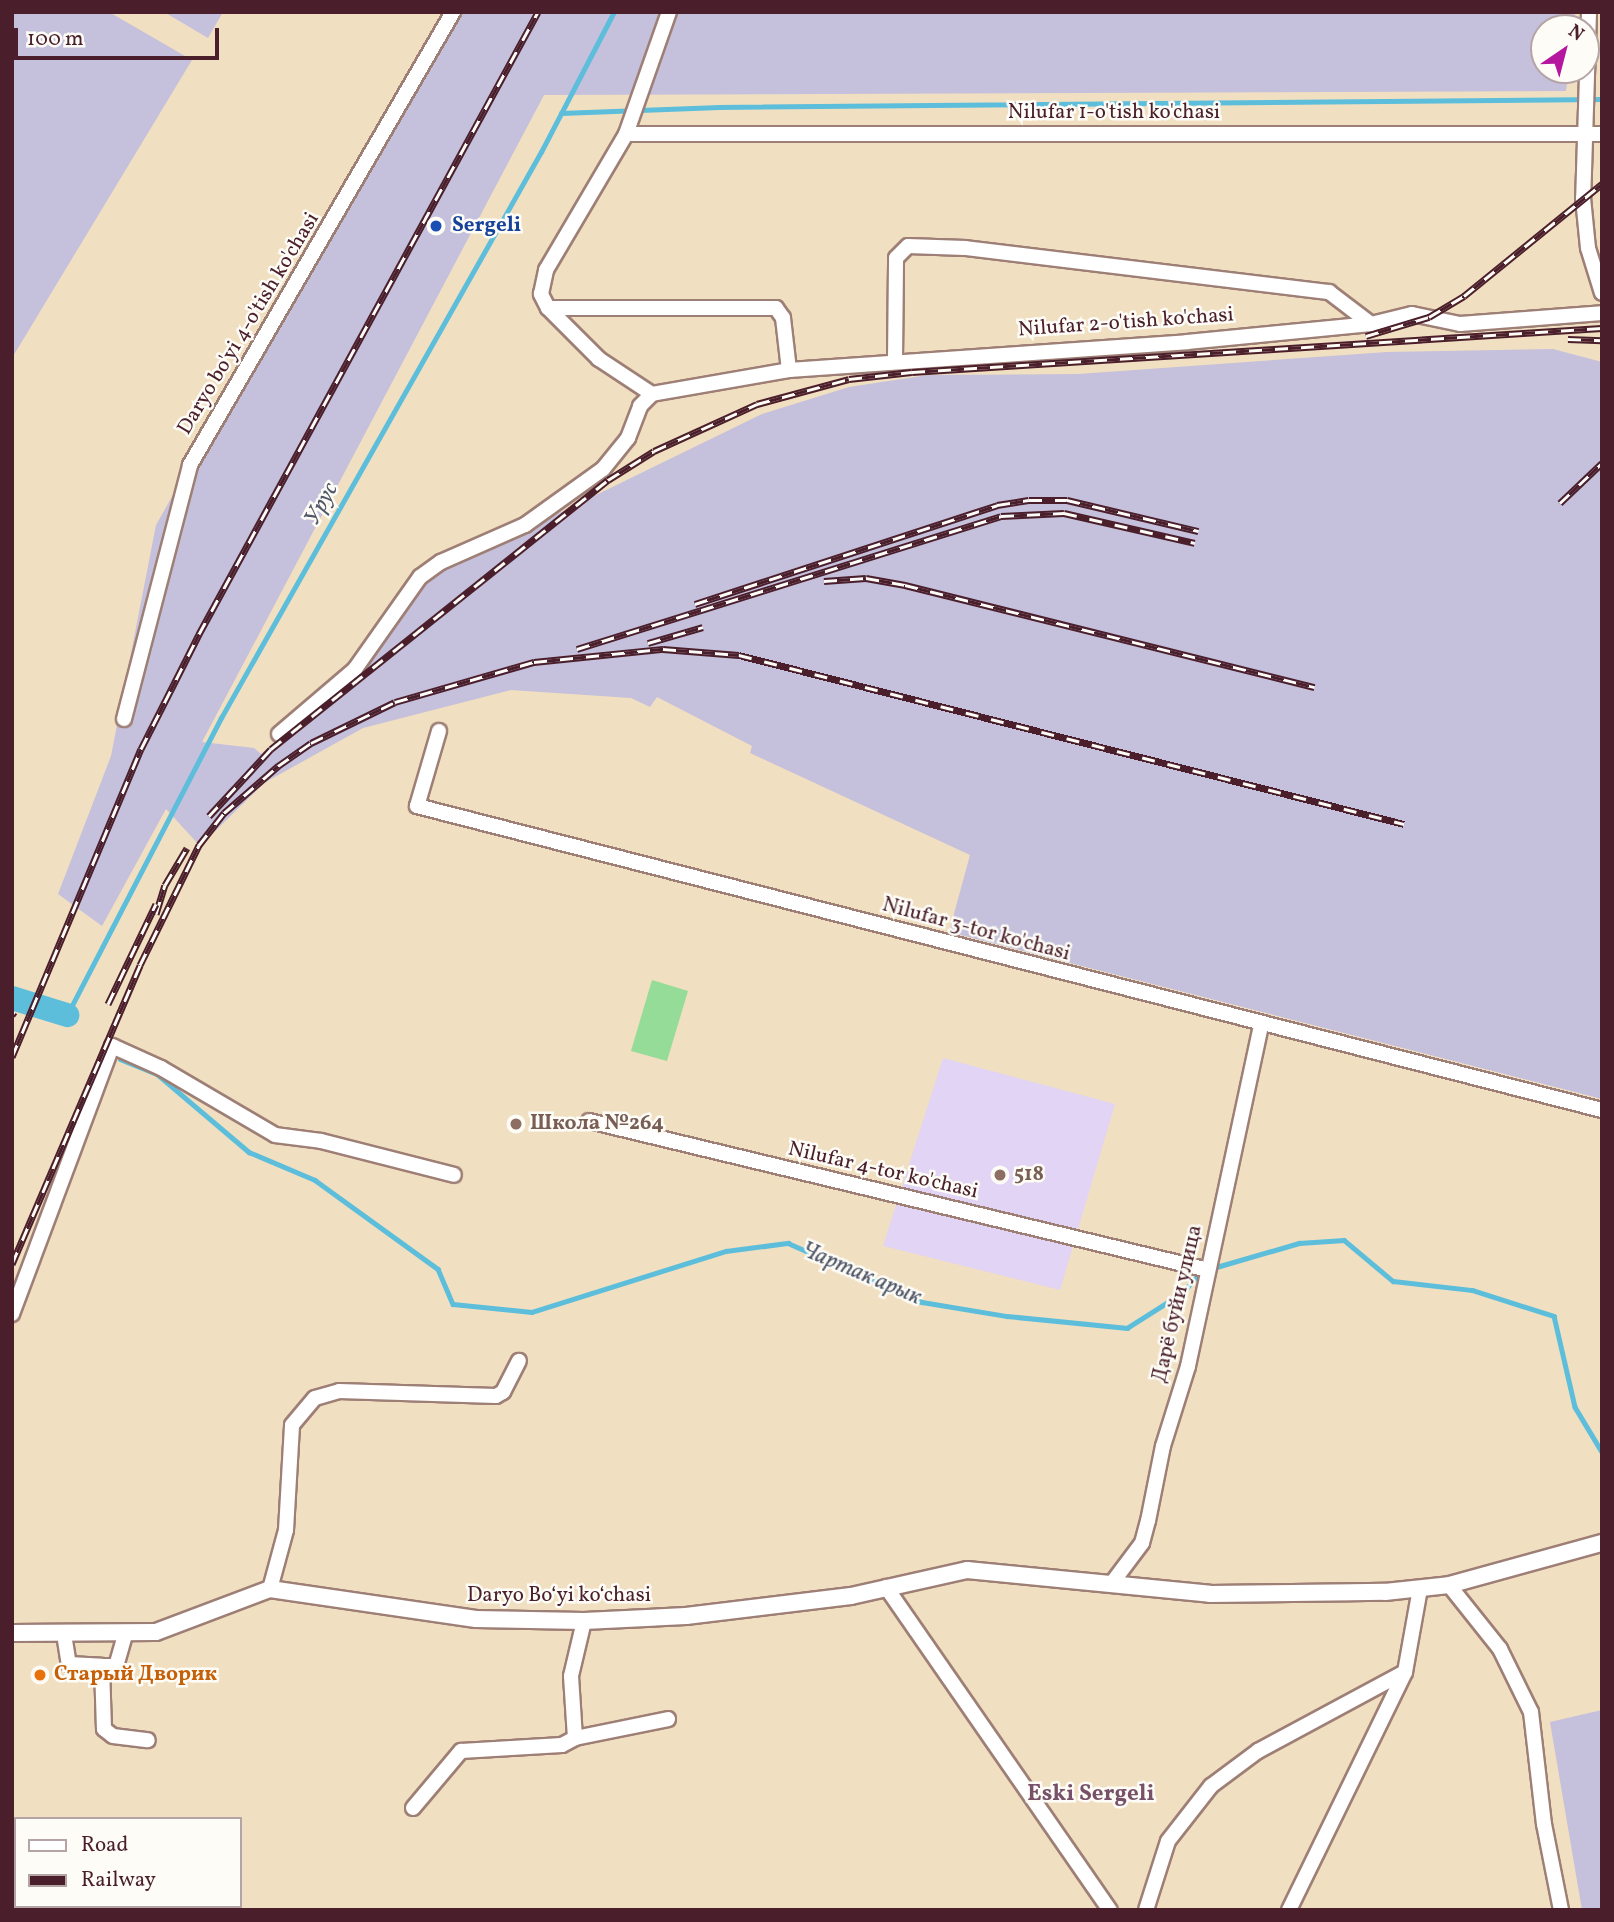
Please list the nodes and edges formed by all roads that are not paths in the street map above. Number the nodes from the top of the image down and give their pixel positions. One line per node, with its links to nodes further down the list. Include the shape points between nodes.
1 (453, 12): 14 (street, Daryo bo'yi 4-o'tish ko'chasi, via 190,465)
2 (669, 12): 4 (street)
3 (1589, 12): 5 (street)
4 (626, 134): 5 (street, Nilufar 1-o'tish ko'chasi); 8 (street, via 541,281)
5 (1585, 134): 6 (street, Nilufar 1-o'tish ko'chasi); 7 (street, via 1585,229)
6 (1602, 134)
7 (1602, 293)
8 (548, 308): 12 (street, via 776,308 783,318); 13 (street, via 599,359)
9 (1602, 313): 10 (street, Nilufar 2-o'tish ko'chasi, via 1460,324 1412,314)
10 (1371, 324): 11 (street, Nilufar 2-o'tish ko'chasi, via 1187,342); 11 (street, via 1329,292 965,248 908,246 896,258)
11 (895, 360): 12 (street, Nilufar 2-o'tish ko'chasi)
12 (789, 370): 13 (street, Nilufar 2-o'tish ko'chasi)
13 (652, 394): 16 (street, via 640,406 618,453 603,469 525,525 441,562 420,577 355,669)
14 (124, 719)
15 (439, 731): 17 (street, Nilufar 3-tor ko'chasi, via 417,806)
16 (279, 734)
17 (1261, 1025): 18 (street, Nilufar 3-tor ko'chasi); 21 (street, Дарё буйи улица)
18 (1602, 1110)
19 (589, 1121): 21 (street, Nilufar 4-tor ko'chasi)
20 (454, 1175): 22 (street, via 321,1141 275,1136 161,1068 111,1046)
21 (1208, 1270): 25 (street, Дарё буйи улица, via 1142,1543)
22 (12, 1314)
23 (519, 1361): 28 (street, via 503,1392 496,1396 339,1391 315,1398 292,1425 286,1530)
24 (1602, 1543): 26 (street, Daryo Boʻyi koʻchasi)
25 (1112, 1583): 27 (street, Daryo Boʻyi koʻchasi, via 967,1570); 29 (street, Daryo Boʻyi koʻchasi, via 1210,1594)
26 (1449, 1585): 29 (street, Daryo Boʻyi koʻchasi); 43 (street, via 1500,1649 1531,1712 1544,1824)
27 (886, 1587): 30 (street, Daryo Boʻyi koʻchasi, via 850,1596 686,1616); 40 (street)
28 (270, 1589): 30 (street, Daryo Boʻyi koʻchasi, via 476,1619); 33 (street, Daryo Boʻyi koʻchasi, via 238,1597 174,1628)
29 (1420, 1589): 35 (street)
30 (584, 1621): 37 (street, via 571,1676)
31 (12, 1633): 32 (street, Daryo Boʻyi koʻchasi)
32 (64, 1634): 33 (street, Daryo Boʻyi koʻchasi); 34 (street, via 69,1664)
33 (125, 1635): 34 (street, via 116,1666)
34 (102, 1666): 38 (street, via 106,1732)
35 (1405, 1672): 41 (street, via 1258,1751 1211,1786 1168,1841); 42 (street)
36 (668, 1720): 37 (street)
37 (575, 1738): 39 (street, via 562,1745 461,1751)
38 (148, 1740)
39 (413, 1808)
40 (1110, 1910)
41 (1146, 1910)
42 (1289, 1910)
43 (1561, 1910)

